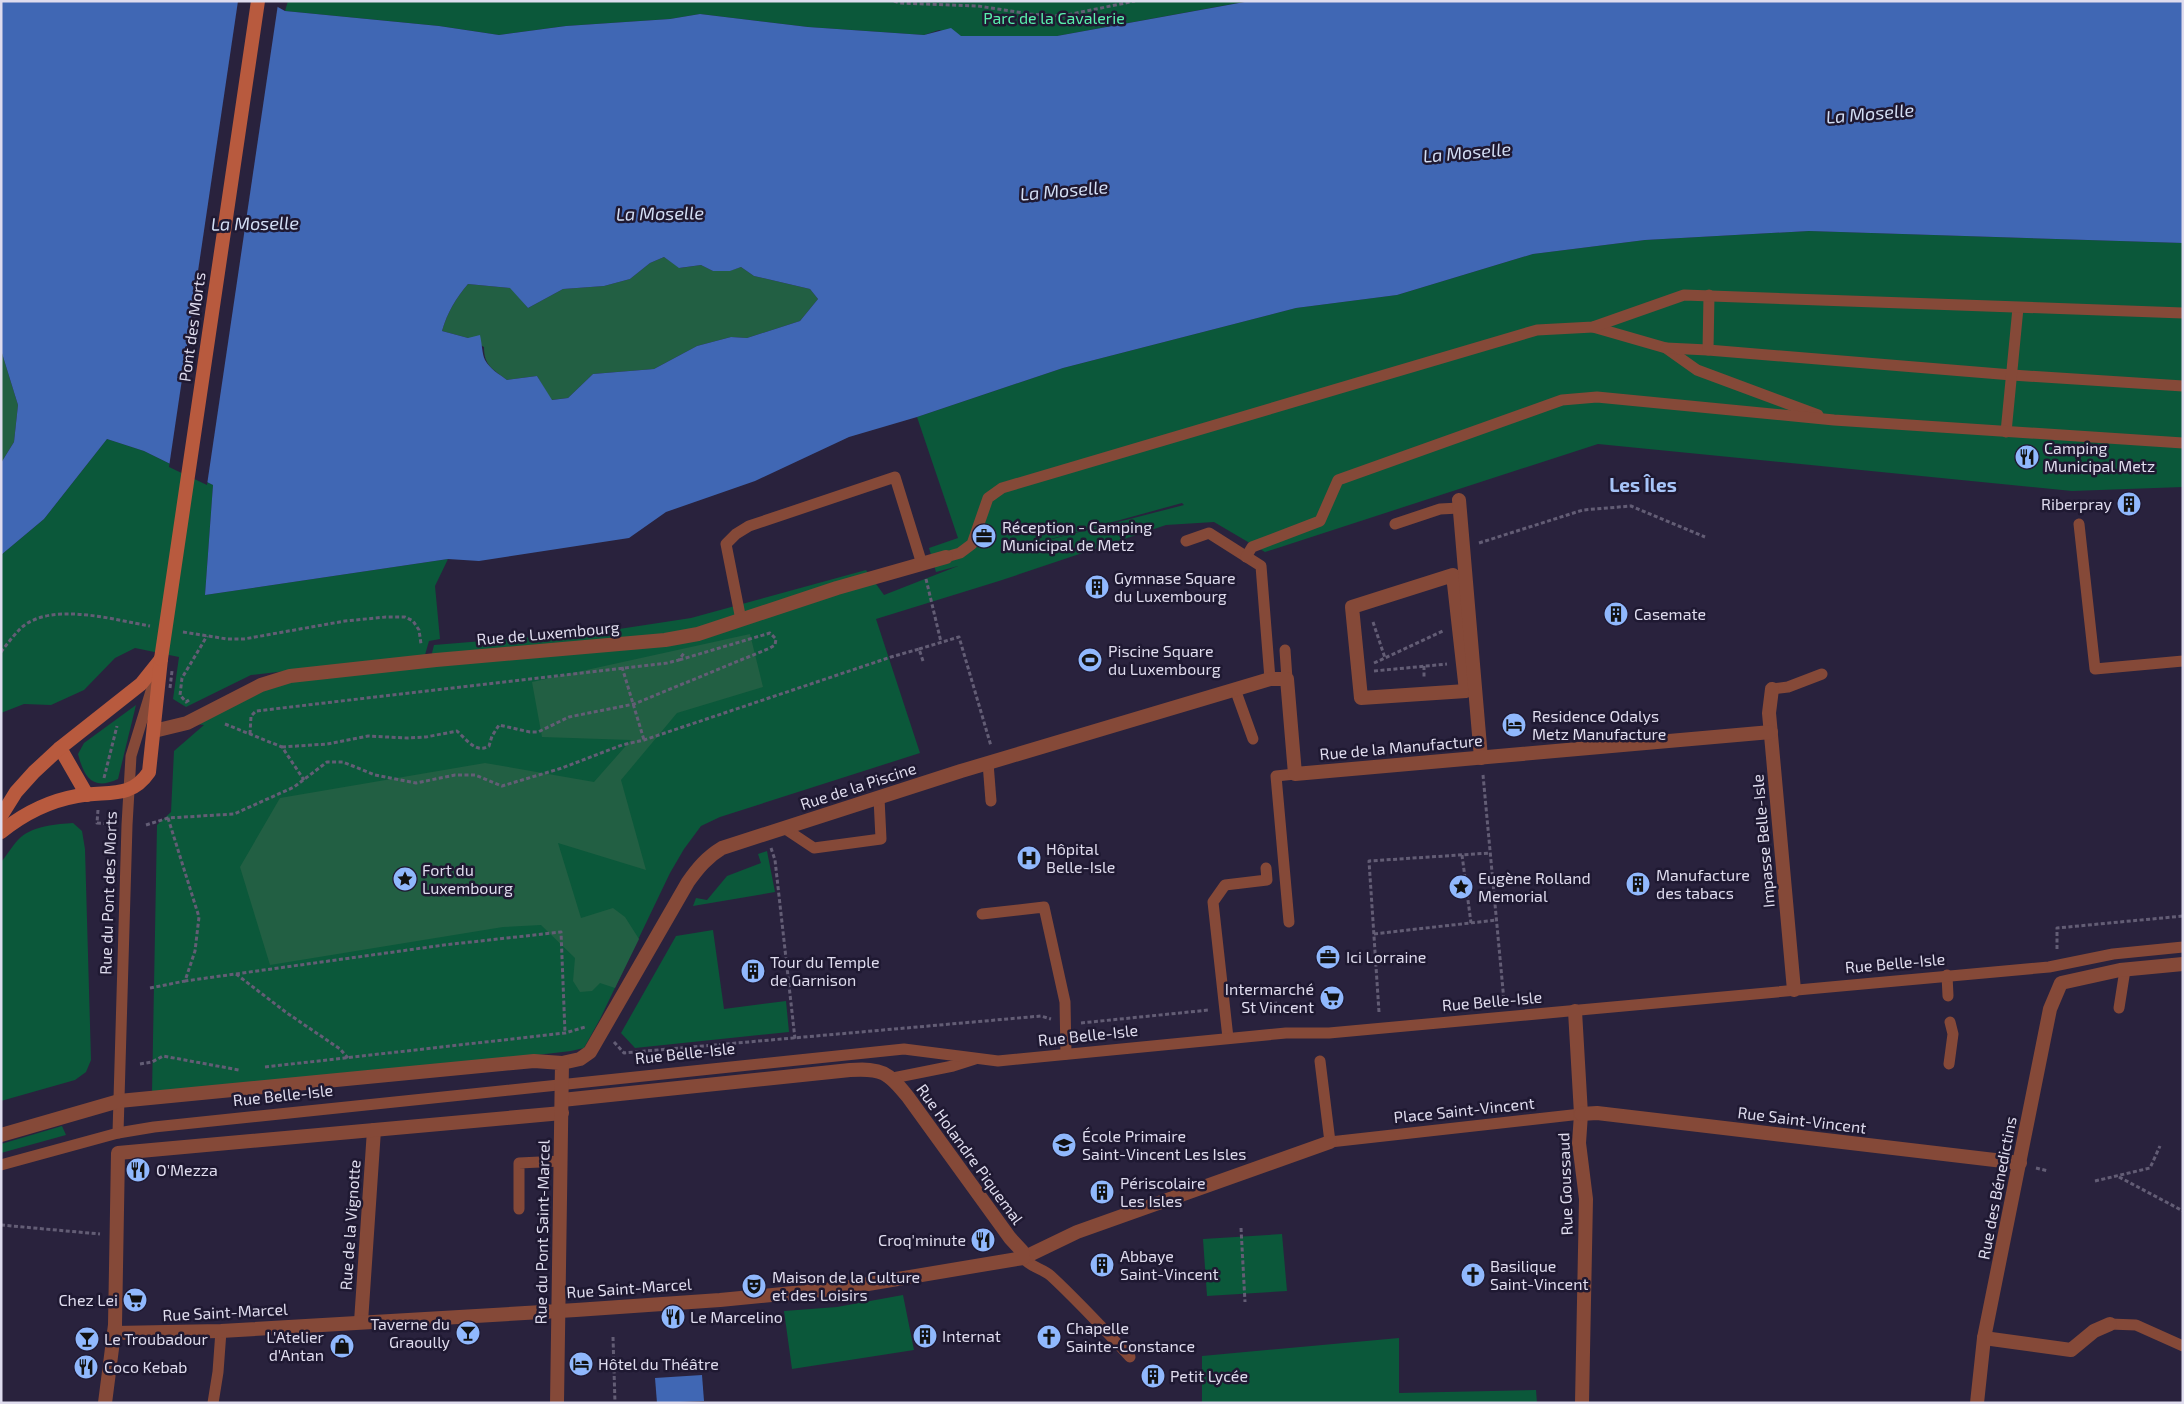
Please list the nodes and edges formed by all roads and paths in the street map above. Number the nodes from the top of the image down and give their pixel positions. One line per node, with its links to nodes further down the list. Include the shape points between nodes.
1 (258, 1): 37 (main road, Pont des Morts, bridge)
2 (894, 1): 3 (path, via 1062,16)
3 (1135, 1)
4 (1708, 295): 5 (lane); 7 (lane, via 1684,295); 9 (lane)
5 (2018, 308): 6 (lane); 10 (lane)
6 (2183, 313)
7 (1593, 327): 8 (lane); 21 (lane, via 1537,330 1002,488 988,498 972,544 960,553)
8 (1666, 348): 9 (lane); 12 (lane, via 1697,370)
9 (1708, 350): 10 (lane)
10 (2012, 375): 11 (lane); 13 (lane)
11 (2183, 386)
12 (1834, 420): 13 (lane); 22 (lane, via 1597,397 1562,400 1338,480 1320,521 1252,546)
13 (2006, 432): 14 (lane)
14 (2183, 443)
15 (1459, 504): 16 (lane); 20 (street)
16 (1395, 524)
17 (2079, 524): 42 (lane, via 2095,669)
18 (1705, 538): 20 (path, via 1630,506 1583,510)
19 (1186, 541): 22 (lane, via 1209,533)
20 (1463, 549): 62 (street)
21 (946, 557): 23 (street, Rue de Luxembourg)
22 (1246, 557): 47 (lane, via 1261,566)
23 (922, 564): 25 (street, Rue de Luxembourg); 25 (lane, via 895,476 749,526 736,534 726,544)
24 (927, 583): 32 (path)
25 (741, 620): 30 (street, Rue de Luxembourg)
26 (1373, 622): 36 (path)
27 (1459, 624): 36 (path); 41 (street); 41 (street, via 1453,575 1352,606 1361,698 1466,691)
28 (152, 626): 35 (path, via 66,613 42,616 22,628)
29 (179, 631): 31 (path)
30 (698, 634): 38 (path); 40 (street, Rue de Luxembourg, via 665,640)
31 (206, 636): 40 (path, via 244,639 345,621 405,617 413,621 419,630); 51 (path, via 179,689 186,702)
32 (941, 642): 33 (path); 63 (path, via 959,637)
33 (919, 649): 39 (path); 59 (path)
34 (1285, 650): 48 (lane)
35 (1, 652)
36 (1385, 658): 43 (path)
37 (161, 659): 55 (main road, Pont des Morts); 61 (main road, via 141,684); 67 (lane, Rue du Pont des Morts, via 131,756)
38 (679, 660): 44 (path); 52 (path, via 770,633 776,639 770,648)
39 (923, 661)
40 (423, 662): 55 (street, Rue de Luxembourg, via 290,676 261,685 187,723)
41 (1463, 662): 45 (path)
42 (2183, 662)
43 (1369, 666)
44 (622, 667): 52 (path); 57 (path, via 256,711 251,716)
45 (1370, 672)
46 (1822, 674): 50 (lane, via 1788,687)
47 (1270, 679): 48 (street); 49 (street, Rue de la Piscine)
48 (1286, 679): 64 (street)
49 (1235, 689): 58 (lane); 63 (street, Rue de la Piscine)
50 (1772, 689): 56 (street, Impasse Belle-Isle)
51 (194, 698)
52 (634, 704): 59 (path); 60 (path, via 569,717 538,732 499,725 489,746 479,749 456,731 407,738 368,736 327,744)
53 (114, 719): 66 (path, via 118,724)
54 (219, 722): 57 (path)
55 (154, 731): 67 (main road, Pont des Morts, via 149,772)
56 (1771, 732): 62 (street, Rue de la Manufacture); 96 (street, Impasse Belle-Isle)
57 (250, 734): 60 (path)
58 (1253, 739)
59 (644, 740): 65 (path, via 502,786 476,775 455,775 416,783 375,775 343,762 327,762)
60 (282, 747): 65 (path)
61 (60, 748): 68 (main road); 72 (main road, via 16,792)
62 (1481, 758): 64 (street, Rue de la Manufacture); 79 (path)
63 (991, 762): 69 (street, Rue de la Piscine); 70 (lane)
64 (1295, 774): 85 (lane, via 1276,776)
65 (304, 780): 73 (path, via 234,814)
66 (103, 782)
67 (129, 791): 68 (main road); 122 (lane, Rue du Pont des Morts)
68 (87, 795): 77 (main road, via 40,808)
69 (879, 798): 76 (street, Rue de la Piscine); 76 (lane, via 881,840 814,848)
70 (991, 801)
71 (98, 807): 74 (path, via 97,823)
72 (1, 816)
73 (168, 818): 75 (path); 94 (path, via 199,917 195,952)
74 (111, 824)
75 (146, 826)
76 (784, 828): 78 (street, Rue de la Piscine)
77 (1, 832)
78 (767, 833): 108 (path, via 775,860); 115 (street, Rue de la Piscine, via 722,848 700,865 590,1052 580,1059)
79 (1490, 853): 80 (path); 84 (path)
80 (1462, 855): 86 (path); 87 (path, via 1369,861)
81 (1266, 868): 100 (lane, via 1267,880 1225,885 1213,902)
82 (982, 914): 104 (lane, via 1044,907 1065,1002)
83 (2183, 916): 89 (path, via 2057,928)
84 (1496, 920): 86 (path); 98 (path)
85 (1289, 922)
86 (1471, 923): 87 (path)
87 (1374, 934): 103 (path)
88 (2183, 947): 93 (lane, Rue Belle-Isle, via 2113,954 2049,967)
89 (2057, 953)
90 (2183, 964): 91 (street)
91 (2125, 970): 101 (lane); 131 (street, Rue des Bénedictins, via 2061,983 2050,1010)
92 (236, 974): 94 (path); 107 (path, via 561,932); 112 (path)
93 (1947, 975): 96 (lane, Rue Belle-Isle); 97 (lane)
94 (185, 982): 95 (path)
95 (150, 988)
96 (1794, 990): 102 (lane, Rue Belle-Isle)
97 (1948, 996)
98 (1504, 1001)
99 (1277, 1003): 100 (path)
100 (1224, 1008): 104 (path, via 1087,1023); 109 (lane)
101 (2119, 1008)
102 (1575, 1011): 109 (lane, Rue Belle-Isle, via 1329,1033); 124 (street)
103 (1379, 1013)
104 (1065, 1022): 108 (path, via 1041,1016); 111 (lane)
105 (1950, 1022): 117 (lane, via 1953,1034)
106 (589, 1028): 107 (path, via 583,1026)
107 (565, 1033): 112 (path)
108 (795, 1038): 110 (path, via 624,1053)
109 (1228, 1038): 111 (lane, Rue Belle-Isle)
110 (612, 1041)
111 (1066, 1054): 113 (lane, Rue Belle-Isle, via 998,1061)
112 (349, 1058): 118 (path)
113 (979, 1058): 120 (lane, via 953,1066); 121 (lane, Rue Belle-Isle, via 904,1049)
114 (1320, 1061): 128 (lane)
115 (562, 1062): 121 (street, Rue du Pont Saint-Marcel); 122 (street, Rue Belle-Isle, via 534,1061)
116 (140, 1064): 119 (path, via 163,1056 236,1070)
117 (1949, 1064)
118 (264, 1067)
119 (246, 1069)
120 (889, 1076): 123 (street, Rue Belle-Isle, via 871,1069 850,1070); 142 (street, Rue Holandre Piquemal, via 1022,1251)
121 (562, 1083): 123 (street, Rue du Pont Saint-Marcel); 126 (lane, Rue Belle-Isle, via 154,1126)
122 (119, 1101): 126 (lane, Rue du Pont des Morts); 127 (street, Rue Belle-Isle)
123 (562, 1106): 125 (street, Rue Belle-Isle); 130 (street, Rue du Pont Saint-Marcel)
124 (1580, 1114): 128 (lane, Place Saint-Vincent); 131 (street, Rue Saint-Vincent, via 1597,1113); 157 (street, Rue Goussaud, via 1579,1143 1586,1199)
125 (374, 1130): 141 (street, Rue Belle-Isle, via 118,1153); 145 (street, Rue de la Vignotte)
126 (118, 1133): 132 (lane, Rue Belle-Isle)
127 (1, 1135)
128 (1330, 1142): 142 (street, via 1077,1232)
129 (2160, 1146): 135 (path, via 2150,1168)
130 (561, 1161): 137 (lane, via 520,1163); 144 (street, Rue du Pont Saint-Marcel)
131 (2020, 1163): 150 (street, Rue des Bénedictins)
132 (1, 1165)
133 (2034, 1167): 134 (path)
134 (2048, 1171)
135 (2118, 1177): 136 (path); 138 (path)
136 (2095, 1182)
137 (520, 1209)
138 (2183, 1211)
139 (1, 1225): 141 (path)
140 (1242, 1228): 143 (path)
141 (117, 1235): 148 (street)
142 (1023, 1258): 144 (street, Rue Saint-Marcel, via 844,1288); 152 (lane, via 1030,1266 1049,1274 1074,1296)
143 (1245, 1302)
144 (559, 1310): 145 (street, Rue Saint-Marcel); 155 (street, Rue du Pont Saint-Marcel)
145 (360, 1322): 147 (street, Rue Saint-Marcel)
146 (2110, 1324): 150 (street, via 2094,1331 2071,1350); 151 (lane, via 2136,1326)
147 (221, 1331): 148 (street, Rue Saint-Marcel); 154 (lane)
148 (114, 1333): 153 (street)
149 (613, 1337): 156 (path)
150 (1984, 1338): 158 (street, Rue des Bénedictins)
151 (2183, 1346)
152 (1130, 1357)
153 (104, 1403)
154 (213, 1403)
155 (557, 1403)
156 (615, 1403)
157 (1582, 1403)
158 (1978, 1403)

